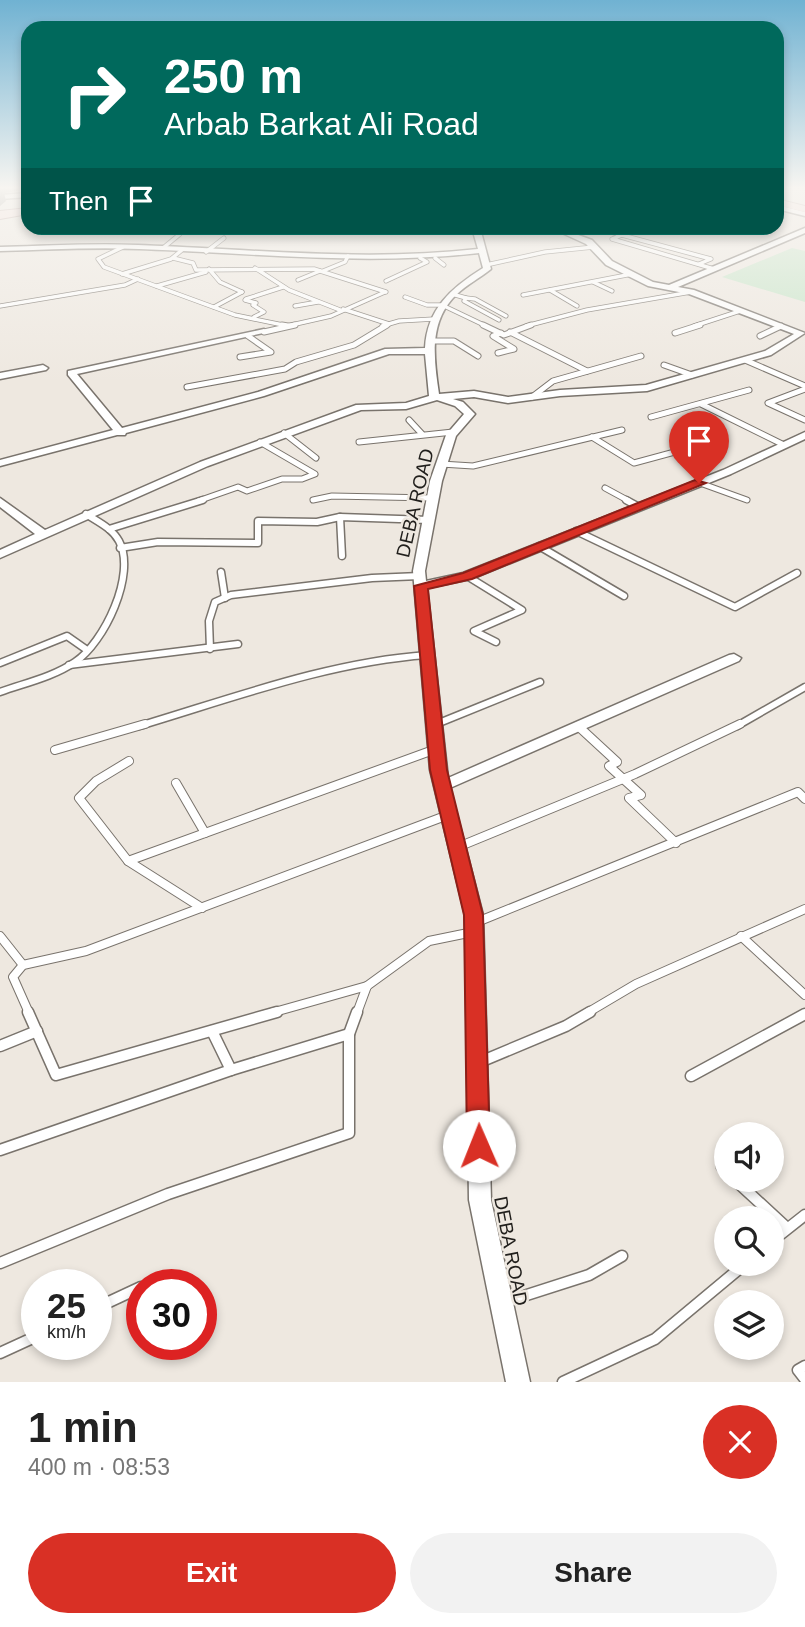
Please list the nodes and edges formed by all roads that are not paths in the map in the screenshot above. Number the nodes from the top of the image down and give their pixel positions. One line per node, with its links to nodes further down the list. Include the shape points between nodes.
1 (109, 253): 27 (lane, via 98,259)
2 (178, 253): 14 (lane)
3 (206, 253): 10 (street)
4 (482, 253): 17 (street)
5 (530, 253): 17 (lane)
6 (600, 253): 26 (street)
7 (662, 253): 19 (lane)
8 (691, 253): 18 (lane)
9 (750, 253): 23 (street)
10 (210, 254): 11 (street)
11 (265, 254): 12 (street); 22 (lane)
12 (348, 256): 15 (street); 25 (lane, via 345,262)
13 (719, 257): 18 (lane)
14 (173, 258): 24 (lane, via 193,263 196,270); 27 (lane)
15 (421, 258): 16 (street); 30 (lane, via 427,262)
16 (435, 258): 17 (street); 20 (lane)
17 (483, 258): 40 (street, via 487,269)
18 (711, 259): 19 (lane)
19 (699, 264): 23 (lane)
20 (444, 265)
21 (255, 268): 22 (lane); 24 (lane); 34 (lane)
22 (262, 268): 25 (lane)
23 (714, 269): 33 (street)
24 (210, 270): 32 (lane); 45 (lane, via 220,282 242,292)
25 (322, 270): 29 (lane); 46 (lane, via 386,292)
26 (632, 274): 31 (lane); 33 (street, via 651,284)
27 (121, 275): 28 (lane)
28 (138, 279): 32 (lane); 42 (lane)
29 (298, 280)
30 (386, 281)
31 (592, 282): 35 (lane); 36 (lane)
32 (156, 286): 45 (lane)
33 (673, 286): 37 (street)
34 (283, 287): 41 (lane); 49 (lane, via 245,300 264,312)
35 (550, 290): 38 (lane); 44 (lane)
36 (612, 291)
37 (691, 292): 47 (street); 57 (lane, via 675,299 659,297 596,308)
38 (523, 295)
39 (405, 297): 40 (lane, via 427,304)
40 (453, 299): 48 (lane, via 475,299); 50 (street); 51 (lane); 58 (lane)
41 (320, 302): 43 (lane); 46 (lane)
42 (0, 306)
43 (295, 306)
44 (577, 306)
45 (214, 307): 49 (lane)
46 (342, 310): 52 (lane); 53 (lane)
47 (740, 311): 54 (street); 55 (lane)
48 (506, 316)
49 (253, 317): 53 (lane)
50 (435, 320): 52 (lane); 64 (street, via 429,329)
51 (499, 320)
52 (390, 324): 75 (lane, via 355,345 285,369)
53 (288, 326): 56 (lane)
54 (781, 326): 61 (street); 63 (lane)
55 (690, 328): 59 (lane); 60 (lane)
56 (264, 332): 62 (street)
57 (510, 332): 58 (lane); 72 (lane)
58 (501, 333): 65 (lane, via 493,336 514,349)
59 (675, 333)
60 (703, 333)
61 (803, 335): 69 (street)
62 (248, 336): 68 (lane, via 271,352); 86 (street, via 71,373)
63 (760, 336)
64 (429, 346): 66 (lane, via 454,341); 78 (street, via 434,396); 86 (street, via 388,351 261,394)
65 (498, 353)
66 (478, 356)
67 (641, 356): 72 (lane)
68 (240, 357)
69 (745, 360): 73 (street); 76 (lane)
70 (664, 365): 73 (lane)
71 (43, 368): 74 (street)
72 (587, 371): 79 (lane, via 554,381)
73 (692, 375): 79 (street, via 647,388)
74 (0, 376)
75 (187, 387)
76 (805, 387): 83 (lane, via 768,403)
77 (749, 390): 80 (lane)
78 (438, 397): 79 (street); 85 (street, DEBA ROAD, via 459,404 470,414); 87 (street, via 406,406 360,408)
79 (532, 397)
80 (701, 404): 81 (lane); 93 (lane)
81 (651, 418)
82 (409, 419): 88 (lane)
83 (805, 420)
84 (622, 430): 90 (lane)
85 (453, 432): 88 (lane); 97 (street, DEBA ROAD)
86 (121, 433): 96 (street)
87 (284, 433): 91 (street); 95 (lane)
88 (422, 434): 92 (lane)
89 (805, 435): 93 (street)
90 (592, 437): 94 (lane, via 634,463); 97 (lane, via 473,466)
91 (260, 442): 105 (street); 108 (lane, via 315,474 247,491 238,487)
92 (359, 442)
93 (784, 445): 98 (street)
94 (682, 450)
95 (316, 458)
96 (0, 463)
97 (442, 464): 100 (street, DEBA ROAD)
98 (699, 483): 102 (lane); 104 (street)
99 (605, 488): 104 (lane)
100 (433, 498): 101 (lane, via 332,496); 107 (street, DEBA ROAD)
101 (313, 500)
102 (747, 500)
103 (0, 501): 110 (street)
104 (639, 506): 109 (street)
105 (86, 514): 108 (lane); 110 (street)
106 (340, 517): 107 (lane); 112 (lane, via 317,522 258,521 258,543 158,542); 114 (lane)
107 (429, 520): 118 (street, DEBA ROAD)
108 (108, 529): 112 (lane, via 115,533)
109 (576, 531): 111 (street); 116 (lane, via 735,607)
110 (44, 535): 113 (street)
111 (539, 546): 117 (street); 119 (lane)
112 (120, 548): 124 (lane, via 124,561 109,622)
113 (0, 554)
114 (342, 555)
115 (220, 572): 120 (lane)
116 (797, 573)
117 (467, 576): 118 (street); 121 (lane, via 522,610 474,631)
118 (420, 581): 120 (lane, via 372,578); 125 (street, DEBA ROAD)
119 (624, 596)
120 (225, 598): 123 (lane, via 215,602 209,621)
121 (496, 642)
122 (238, 644): 123 (lane)
123 (210, 649): 128 (lane)
124 (88, 650): 127 (lane, via 67,636); 128 (lane)
125 (427, 655): 132 (street, DEBA ROAD); 135 (lane, via 338,668)
126 (734, 658): 133 (street)
127 (0, 663)
128 (65, 666): 131 (lane)
129 (540, 682): 132 (lane)
130 (805, 687): 137 (lane, via 748,722)
131 (0, 692)
132 (434, 725): 134 (street, DEBA ROAD)
133 (578, 726): 137 (lane, via 617,762 609,766); 139 (street)
134 (436, 749): 139 (street, DEBA ROAD); 142 (lane)
135 (55, 750)
136 (129, 761): 145 (lane, via 96,781 79,798)
137 (622, 778): 143 (lane, via 641,795 629,798); 144 (lane)
138 (176, 782): 142 (lane)
139 (442, 786): 141 (street, DEBA ROAD)
140 (805, 799): 143 (lane, via 798,792)
141 (449, 815): 144 (street, DEBA ROAD); 146 (lane)
142 (205, 833): 145 (lane)
143 (676, 843): 148 (lane)
144 (457, 848): 148 (street, DEBA ROAD)
145 (128, 861): 146 (lane)
146 (202, 908): 151 (lane, via 86,951)
147 (805, 909): 150 (lane)
148 (474, 927): 152 (lane, via 429,941); 159 (street, DEBA ROAD)
149 (0, 936): 151 (lane)
150 (741, 936): 153 (lane); 159 (lane, via 636,984 566,1026)
151 (23, 965): 155 (lane, via 13,977)
152 (367, 986): 156 (lane); 157 (lane)
153 (805, 995)
154 (805, 1014): 161 (lane)
155 (37, 1031): 156 (lane, via 56,1075); 158 (lane)
156 (212, 1031): 160 (lane)
157 (349, 1034): 160 (lane); 168 (lane, via 349,1133 169,1194)
158 (0, 1046)
159 (477, 1063): 170 (street, DEBA ROAD, via 480,1200)
160 (231, 1070): 162 (lane)
161 (691, 1076)
162 (0, 1150)
163 (748, 1192): 165 (lane)
164 (805, 1215): 165 (lane)
165 (787, 1228): 166 (lane)
166 (784, 1231)
167 (622, 1256): 170 (lane, via 589,1275)
168 (0, 1263)
169 (731, 1276): 176 (lane, via 655,1339)
170 (502, 1303): 175 (street, DEBA ROAD)
171 (21, 1343): 172 (lane)
172 (0, 1353)
173 (805, 1366): 174 (lane, via 798,1370)
174 (805, 1379)
175 (518, 1382)
176 (563, 1382)

